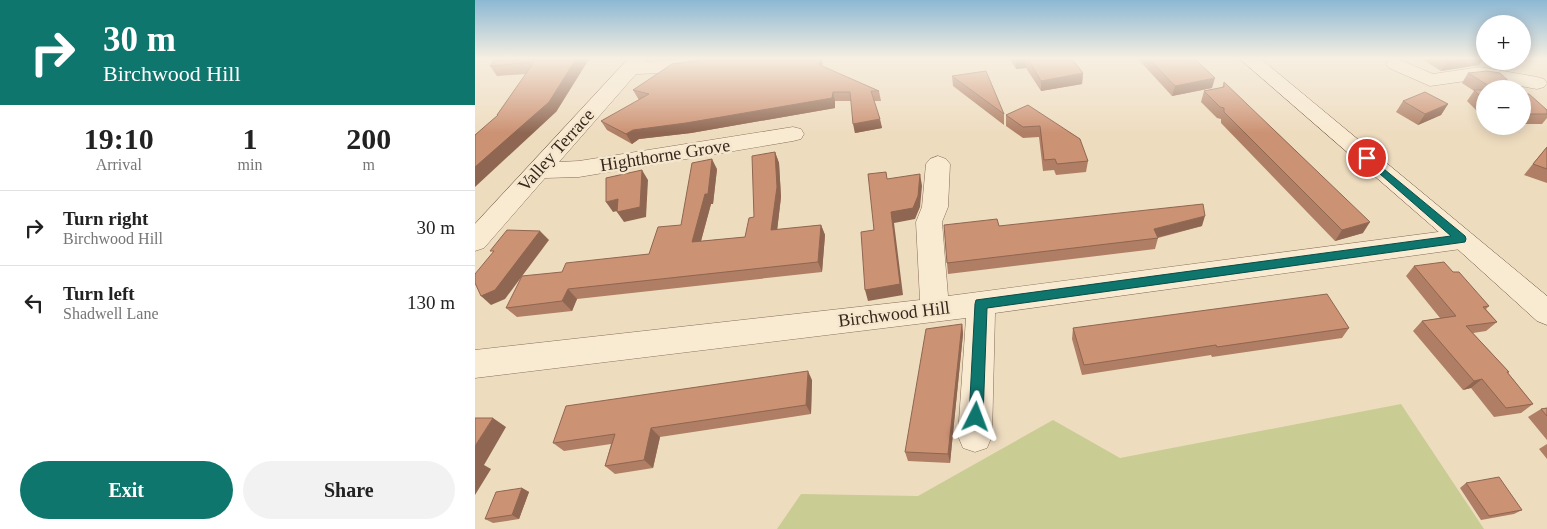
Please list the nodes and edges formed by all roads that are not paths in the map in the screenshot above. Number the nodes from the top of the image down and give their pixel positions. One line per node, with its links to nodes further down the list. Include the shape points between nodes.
1 (615, 84): 6 (street, Valley Terrace)
2 (1279, 84): 8 (street)
3 (1428, 84): 4 (street, via 1433,87)
4 (1444, 84)
5 (793, 134): 6 (street, Highthorne Grove, via 579,169)
6 (537, 171): 9 (street, Valley Terrace)
7 (930, 172): 11 (street, via 935,207 929,222)
8 (1461, 239): 10 (street, Birchwood Hill); 12 (street)
9 (475, 241)
10 (981, 304): 11 (street, Birchwood Hill); 14 (street)
11 (935, 310): 13 (street, Birchwood Hill)
12 (1547, 313)
13 (475, 364)
14 (975, 436)

